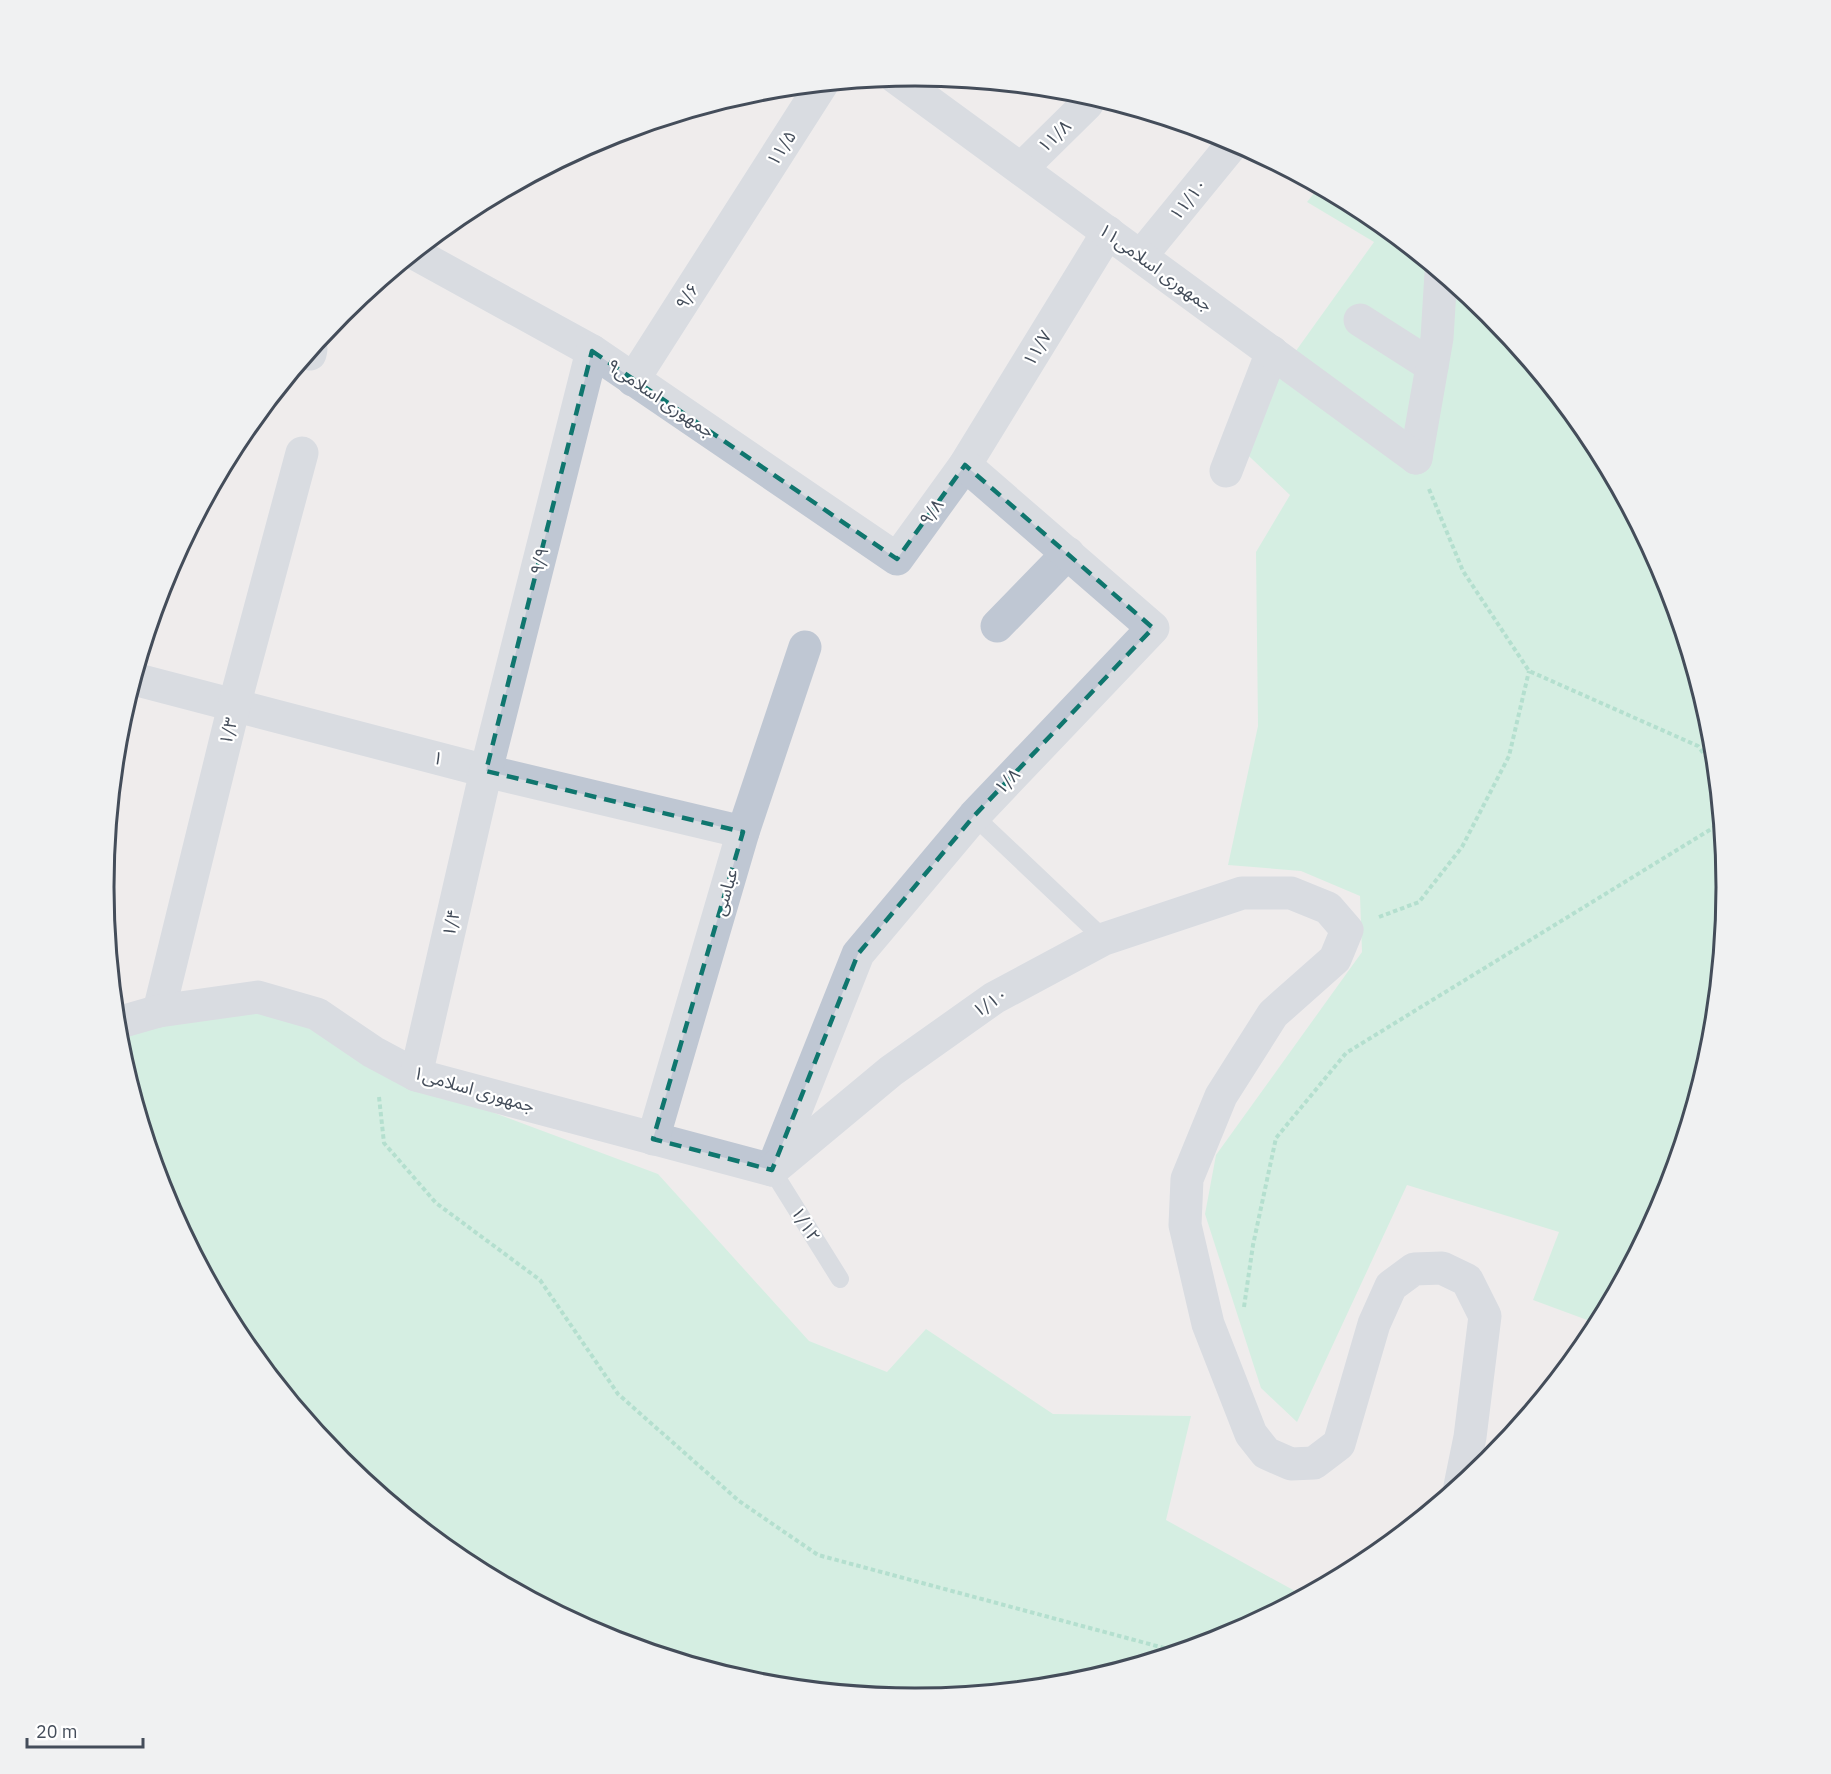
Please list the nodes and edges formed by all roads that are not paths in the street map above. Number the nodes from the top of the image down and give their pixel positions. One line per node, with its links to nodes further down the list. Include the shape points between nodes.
1 (908, 86): 5 (street, جمهوری اسلامی۱۱)
2 (817, 91): 6 (street, ۱۱/۵)
3 (1087, 104): 5 (street, ۱۱/۸)
4 (1228, 150): 8 (street, ۱۱/۱۰)
5 (1021, 168): 7 (street, جمهوری اسلامی۱۱)
6 (741, 212): 15 (street, ۹/۶)
7 (1108, 232): 8 (street, جمهوری اسلامی۱۱); 17 (street, ۱۱/۷)
8 (1141, 256): 13 (street, جمهوری اسلامی۱۱)
9 (421, 257): 12 (street, جمهوری اسلامی۹)
10 (1440, 281): 14 (street)
11 (1360, 320): 14 (street)
12 (592, 351): 15 (street, جمهوری اسلامی۹); 25 (street, ۹/۹)
13 (1272, 352): 14 (street, جمهوری اسلامی۱۱, via 1416,458); 18 (street)
14 (1432, 366)
15 (633, 380): 20 (street, جمهوری اسلامی۹)
16 (302, 453): 24 (street, ۱/۳)
17 (965, 465): 19 (street, ۱/۸); 20 (street, ۹/۸)
18 (1226, 471)
19 (1068, 553): 21 (street); 26 (street, ۱/۸, via 1153,628)
20 (897, 559)
21 (997, 626)
22 (806, 647): 27 (street, عباسی)
23 (141, 681): 24 (street, ۱)
24 (234, 706): 25 (street, ۱); 29 (street, ۱/۳)
25 (486, 771): 27 (street, ۱); 31 (street, ۱/۴)
26 (974, 816): 28 (lane); 33 (street, ۱/۸, via 858,954)
27 (742, 832): 32 (street, عباسی)
28 (1104, 939): 33 (street, ۱/۱۰, via 994,998 891,1071); 35 (street, ۱/۱۰, via 1242,893 1291,893 1328,908 1347,930 1335,959 1273,1014 1221,1096 1187,1179 1185,1225 1208,1324 1251,1434 1266,1453 1291,1464 1314,1463 1339,1444 1374,1324 1391,1287 1414,1269 1442,1268 1467,1280 1485,1316)
29 (159, 1011): 30 (street, جمهوری اسلامی۱); 31 (street, جمهوری اسلامی۱, via 258,997 317,1014)
30 (125, 1021)
31 (416, 1075): 32 (street, جمهوری اسلامی۱)
32 (653, 1139): 33 (street, جمهوری اسلامی۱)
33 (772, 1170): 34 (lane, ۱/۱۲)
34 (840, 1279)
35 (1463, 1472)

